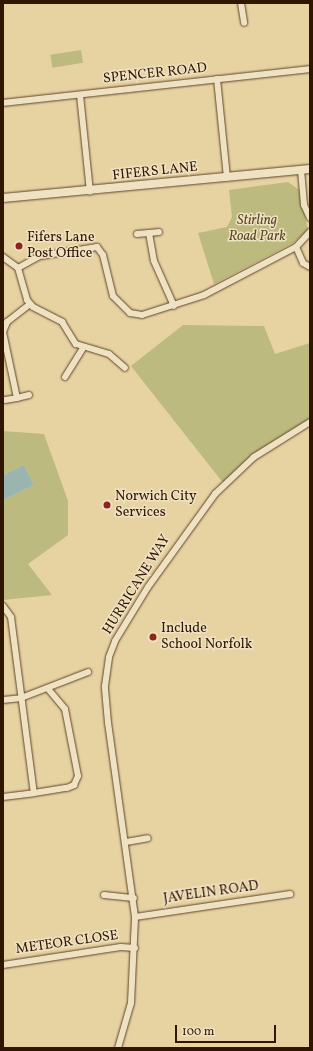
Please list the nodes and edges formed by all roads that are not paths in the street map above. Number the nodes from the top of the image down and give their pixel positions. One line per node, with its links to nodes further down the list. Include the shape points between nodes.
1 (241, 3): 2 (street)
2 (244, 23)
3 (310, 69): 4 (street, SPENCER ROAD)
4 (217, 79): 5 (street, SPENCER ROAD); 9 (street)
5 (80, 95): 6 (street, SPENCER ROAD); 10 (street)
6 (3, 103)
7 (301, 170): 8 (street, FIFERS LANE); 9 (street, FIFERS LANE); 12 (street, via 304,205)
8 (310, 170)
9 (227, 177): 10 (street, FIFERS LANE)
10 (90, 191): 11 (street, FIFERS LANE)
11 (3, 198)
12 (310, 218)
13 (159, 232): 15 (street)
14 (310, 232): 17 (street)
15 (149, 233): 16 (street); 22 (street, via 154,261)
16 (138, 234)
17 (296, 247): 19 (street, via 303,264); 22 (street)
18 (3, 257): 20 (street)
19 (310, 267)
20 (18, 268): 21 (street); 22 (street, via 40,256 97,247 103,255 111,293 130,313 142,315)
21 (30, 304): 23 (street, via 62,322 71,338); 27 (street, via 4,327)
22 (174, 306)
23 (82, 348): 24 (street, via 109,354); 25 (street, via 76,368)
24 (125, 368)
25 (65, 377)
26 (28, 395): 27 (street)
27 (17, 398): 28 (street)
28 (5, 400)
29 (310, 422): 40 (street, HURRICANE WAY, via 254,456 224,484 195,518 115,640 105,686)
30 (3, 606): 35 (street, via 11,618)
31 (88, 672): 33 (street)
32 (58, 676): 33 (street)
33 (61, 684): 34 (street)
34 (48, 689): 35 (street); 37 (street, via 65,710 78,776 68,791)
35 (21, 698): 36 (street); 37 (street)
36 (3, 700)
37 (34, 793): 38 (street)
38 (3, 797)
39 (148, 838): 40 (street)
40 (126, 842): 43 (street, HURRICANE WAY)
41 (290, 894): 44 (street, JAVELIN ROAD)
42 (104, 895): 43 (street)
43 (134, 898): 44 (street, HURRICANE WAY)
44 (135, 917): 45 (street, HURRICANE WAY)
45 (135, 948): 46 (street, METEOR CLOSE, via 121,947); 47 (street, HURRICANE WAY, via 131,1003)
46 (3, 965)
47 (118, 1048)

